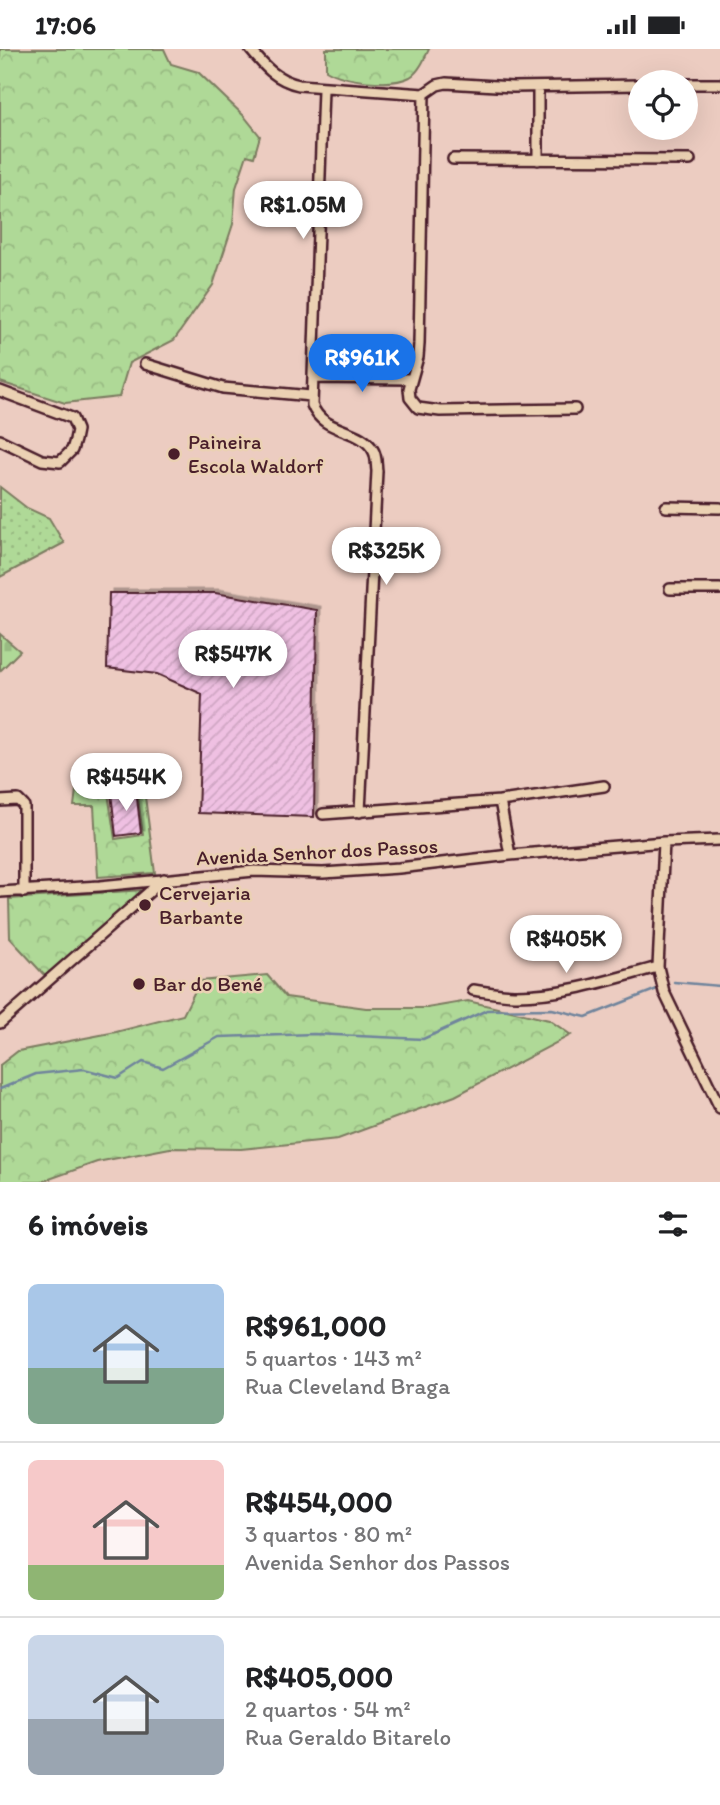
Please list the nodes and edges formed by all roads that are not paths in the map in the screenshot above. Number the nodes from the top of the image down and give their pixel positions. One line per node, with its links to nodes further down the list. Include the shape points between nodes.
1 (250, 49): 6 (street, via 284,82)
2 (720, 83): 3 (street)
3 (698, 84)
4 (628, 85): 5 (street)
5 (538, 87): 7 (street, via 446,83); 9 (street)
6 (323, 89): 7 (street); 12 (street)
7 (424, 94): 13 (street, via 419,344)
8 (453, 159): 9 (street)
9 (538, 160): 10 (street)
10 (690, 160)
11 (145, 364): 15 (street, via 223,389)
12 (313, 379): 13 (street); 15 (street)
13 (411, 379): 16 (street, via 413,405 427,411)
14 (0, 391): 17 (street, via 67,414 77,430 72,450 60,462 27,454)
15 (311, 397): 25 (street, via 315,414 365,441 376,459)
16 (576, 409)
17 (0, 440)
18 (666, 507): 19 (street)
19 (720, 508)
20 (670, 589): 21 (street)
21 (720, 590)
22 (604, 786): 24 (street)
23 (0, 801): 32 (street, via 18,800 24,806)
24 (500, 801): 25 (street); 29 (street)
25 (359, 812): 26 (street)
26 (323, 814)
27 (720, 840): 28 (street, Avenida Senhor dos Passos)
28 (664, 842): 29 (street, Avenida Senhor dos Passos); 33 (street)
29 (510, 855): 30 (street, Avenida Senhor dos Passos, via 323,873 254,871)
30 (165, 878): 32 (street, Avenida Senhor dos Passos); 35 (street)
31 (0, 892): 32 (street, Avenida Senhor dos Passos)
32 (24, 892)
33 (658, 967): 34 (street, via 552,992 515,995); 36 (street, via 664,992)
34 (473, 990)
35 (0, 1023)
36 (720, 1108)

